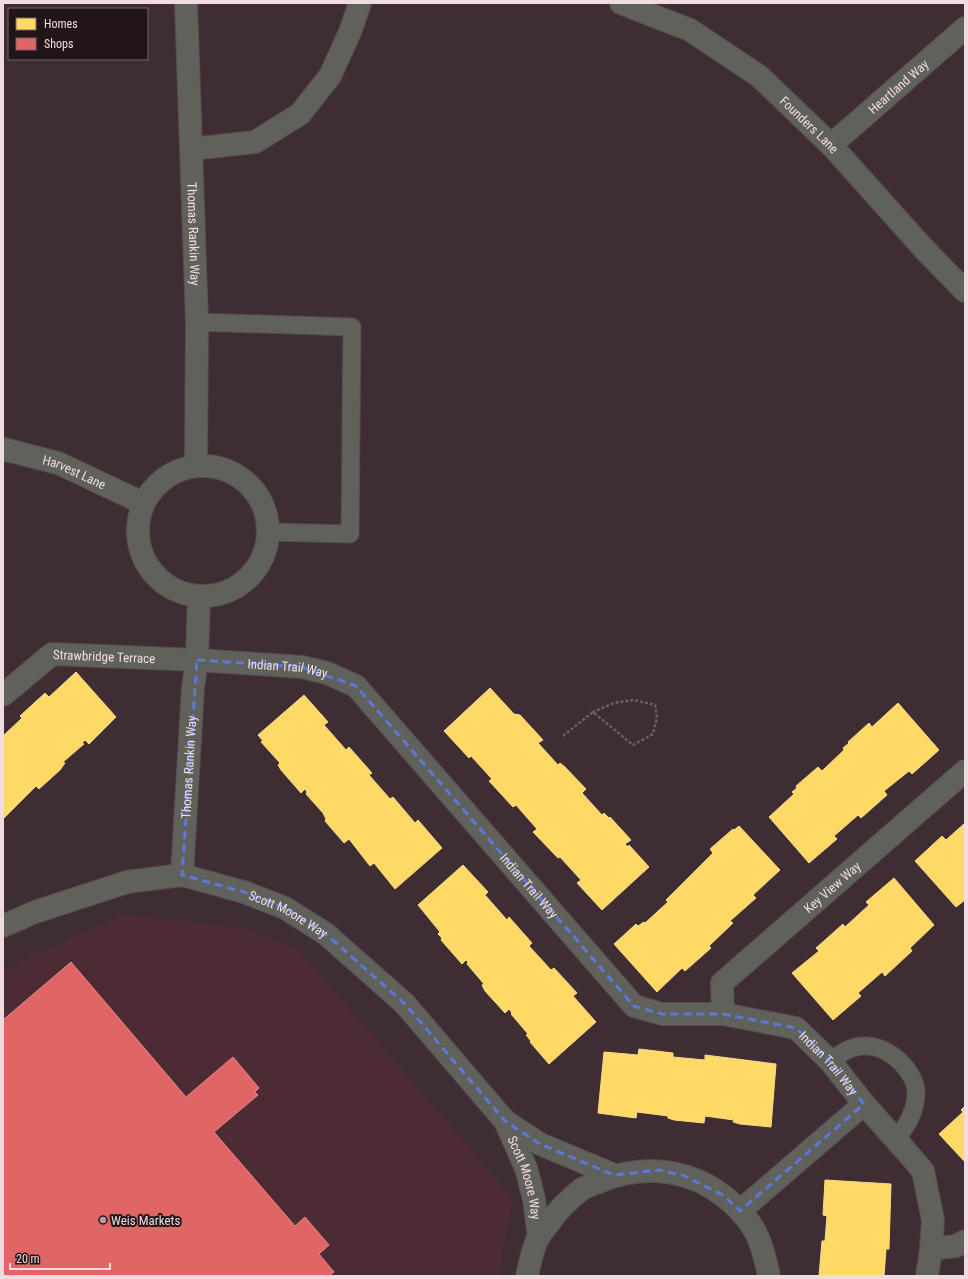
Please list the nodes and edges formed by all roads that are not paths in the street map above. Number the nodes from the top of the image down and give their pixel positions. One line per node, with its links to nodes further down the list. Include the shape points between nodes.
1 (186, 3): 6 (street, Thomas Rankin Way)
2 (360, 3): 6 (street, via 330,76 300,114 255,142)
3 (621, 3): 5 (street, Founders Lane, via 690,30 759,76)
4 (965, 28): 5 (street, Heartland Way)
5 (831, 145): 7 (street, Founders Lane, via 925,250)
6 (191, 149): 8 (street, Thomas Rankin Way)
7 (963, 285)
8 (197, 322): 10 (street, Thomas Rankin Way); 12 (lane, via 352,326 350,534)
9 (3, 449): 11 (street, Harvest Lane, via 58,463)
10 (196, 465): 11 (street, via 174,471 156,485); 12 (street, via 218,466 239,475 255,490 266,510)
11 (143, 503): 13 (street, via 137,525 139,546 146,565 160,581 179,592)
12 (269, 532): 13 (street, via 265,553 254,571 239,586 220,594)
13 (199, 596): 14 (street, Thomas Rankin Way)
14 (197, 660): 15 (street, Strawbridge Terrace, via 52,654); 17 (street, Thomas Rankin Way, via 193,687); 19 (street, Indian Trail Way, via 302,667 327,673 356,686 634,1006 662,1014)
15 (3, 695)
16 (965, 771): 19 (street, Key View Way, via 722,983)
17 (182, 875): 18 (street, Scott Moore Way, via 127,882 35,912); 22 (street, Scott Moore Way, via 244,892 285,908 326,934 405,1004)
18 (3, 926)
19 (723, 1014): 20 (street, Indian Trail Way, via 796,1028)
20 (830, 1061): 21 (street, Indian Trail Way); 23 (lane, via 849,1048 866,1046 878,1048 900,1060 913,1077 916,1094 913,1111 906,1127)
21 (864, 1104): 23 (street, Indian Trail Way); 25 (street, Indian Trail Way)
22 (505, 1121): 24 (street, Scott Moore Way, via 540,1144); 26 (street, Scott Moore Way, via 526,1168 534,1199)
23 (896, 1140): 28 (street, Indian Trail Way, via 922,1171 933,1220)
24 (614, 1175): 25 (street, via 659,1170 682,1174 723,1195); 26 (street, via 583,1188 558,1210)
25 (740, 1211): 30 (street, via 755,1232 765,1255)
26 (539, 1237): 29 (street)
27 (965, 1241): 28 (street, via 956,1246)
28 (931, 1249): 31 (street, Indian Trail Way)
29 (527, 1276)
30 (770, 1276)
31 (927, 1276)

